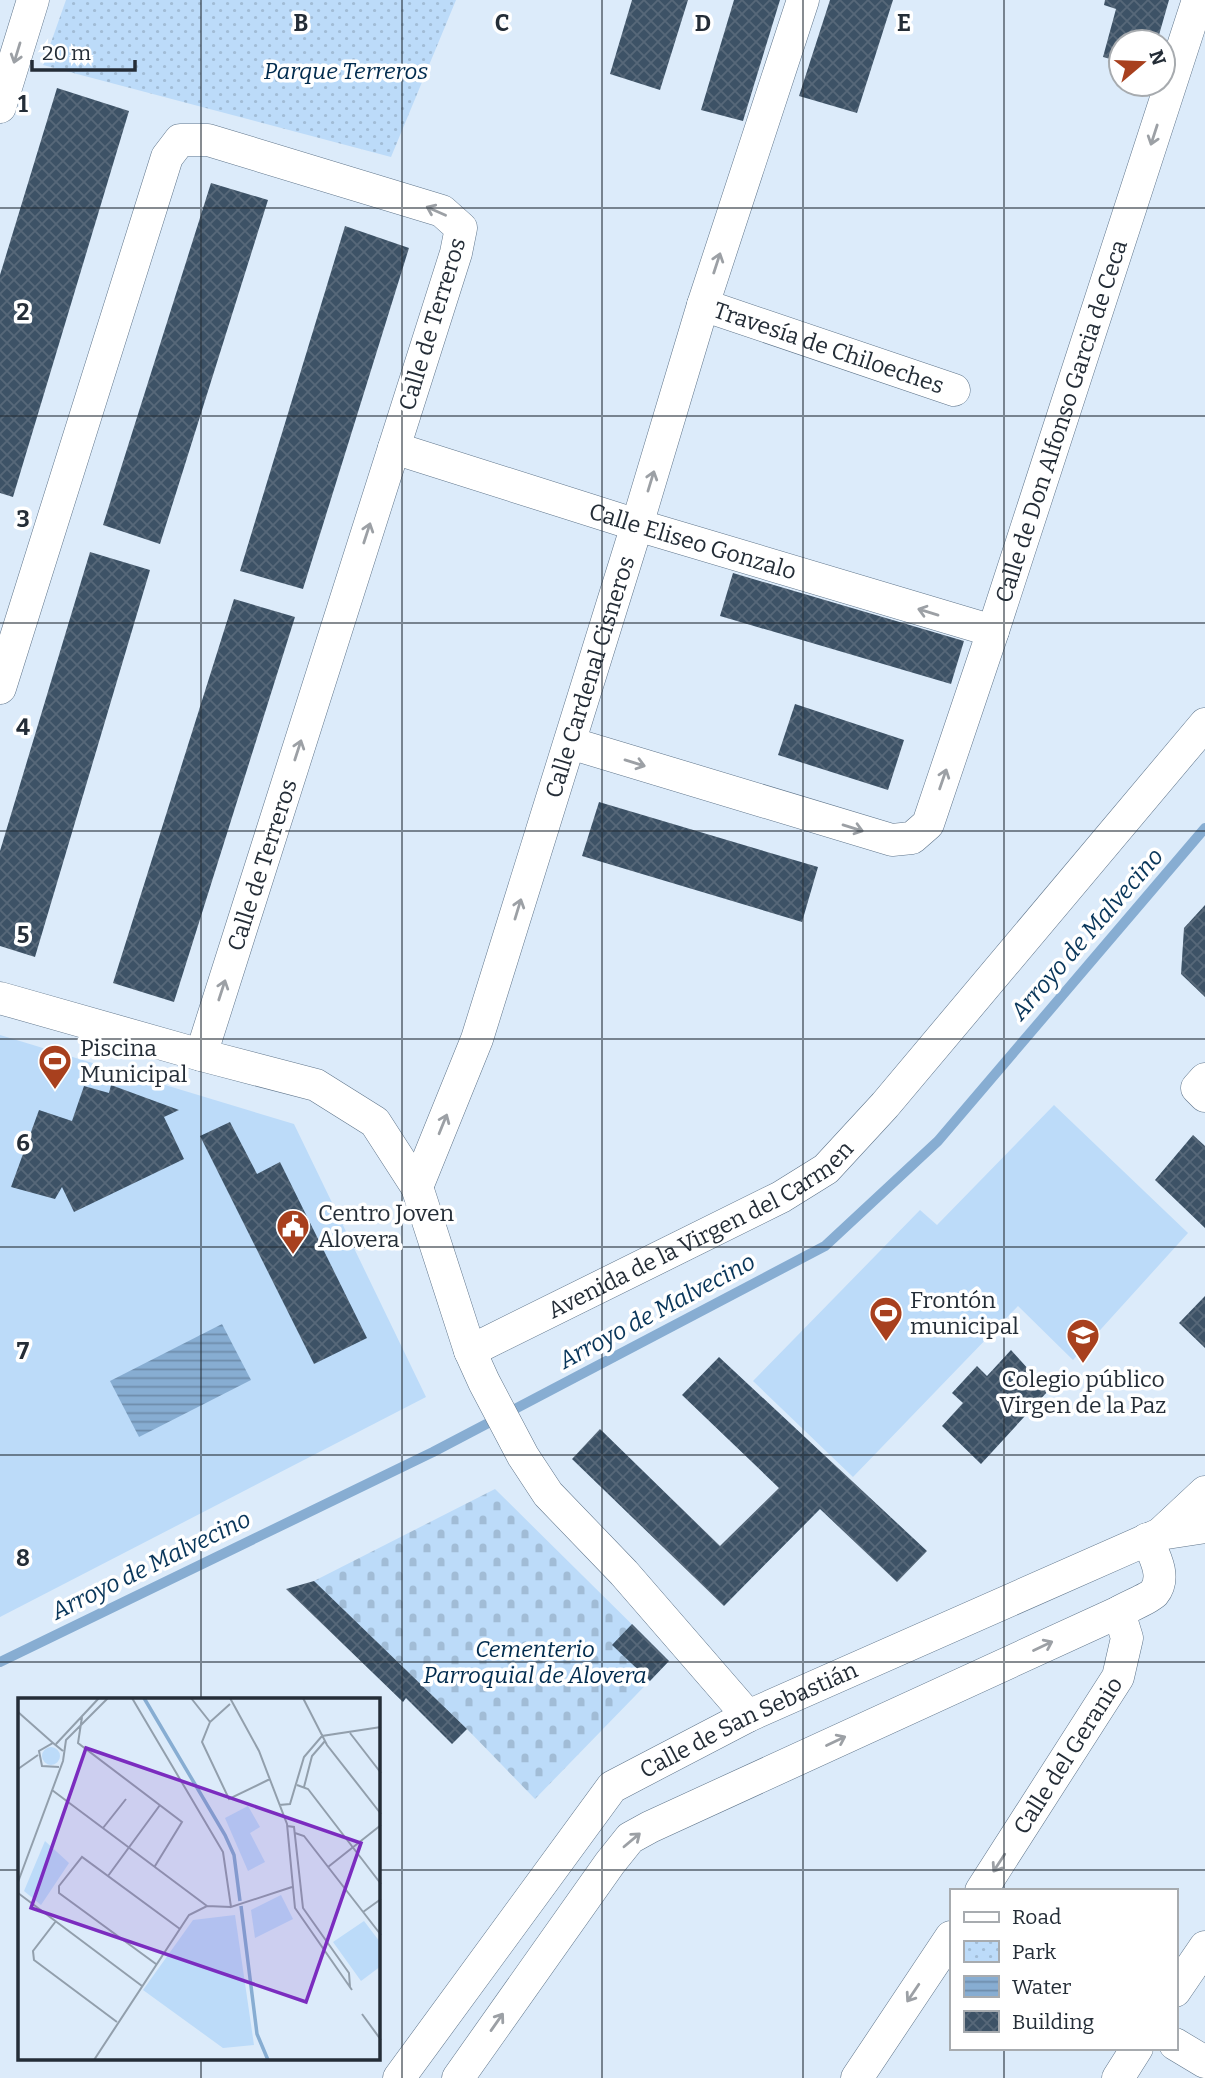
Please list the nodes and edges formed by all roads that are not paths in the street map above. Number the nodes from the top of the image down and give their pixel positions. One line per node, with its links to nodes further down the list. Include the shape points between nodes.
1 (33, 0): 4 (street, one-way to 4)
2 (803, 0): 5 (street, Calle Cardenal Cisneros, one-way to 2)
3 (1198, 0): 9 (street, Calle de Don Alfonso Garcia de Ceca, one-way to 9)
4 (0, 107)
5 (703, 305): 6 (street, Travesía de Chiloeches); 8 (street, Calle Cardenal Cisneros, one-way to 5)
6 (954, 390)
7 (394, 449): 8 (street, Calle Eliseo Gonzalo); 10 (street, Calle de Terreros, one-way to 10, via 461,228 442,211 208,140 180,140 167,157); 14 (street, Calle de Terreros, one-way to 7)
8 (637, 525): 9 (street, Calle Eliseo Gonzalo, one-way to 8); 12 (street, Calle Cardenal Cisneros)
9 (993, 631): 12 (street, Calle de Don Alfonso Garcia de Ceca, one-way to 9, via 892,840 912,838 928,824)
10 (0, 688)
11 (1205, 724): 18 (street, Avenida de la Virgen del Carmen, via 885,1105 825,1169 781,1197)
12 (570, 743): 17 (street, Calle Cardenal Cisneros, one-way to 12, via 477,1039)
13 (0, 998): 14 (street)
14 (201, 1055): 17 (street, via 316,1085 375,1122)
15 (1205, 1079): 16 (street, via 1197,1088)
16 (1205, 1096)
17 (417, 1187): 18 (street)
18 (470, 1351): 23 (street, via 548,1494 624,1573)
19 (1205, 1492): 21 (street, Calle de San Sebastián)
20 (1205, 1527): 21 (street)
21 (1154, 1537): 22 (street, via 1159,1581 1153,1593); 23 (street, Calle de San Sebastián)
22 (1119, 1612): 24 (street, Calle del Geranio, one-way to 24, via 1127,1638 1118,1677); 32 (street, one-way to 22, via 630,1838)
23 (748, 1716): 31 (street, Calle de San Sebastián, via 612,1787)
24 (982, 1889)
25 (950, 1938): 33 (street, one-way to 33)
26 (1205, 1947): 27 (street)
27 (1177, 1988)
28 (1177, 2044): 30 (street)
29 (1136, 2050): 34 (street)
30 (1205, 2062)
31 (399, 2078)
32 (458, 2078)
33 (857, 2078)
34 (1118, 2078)

